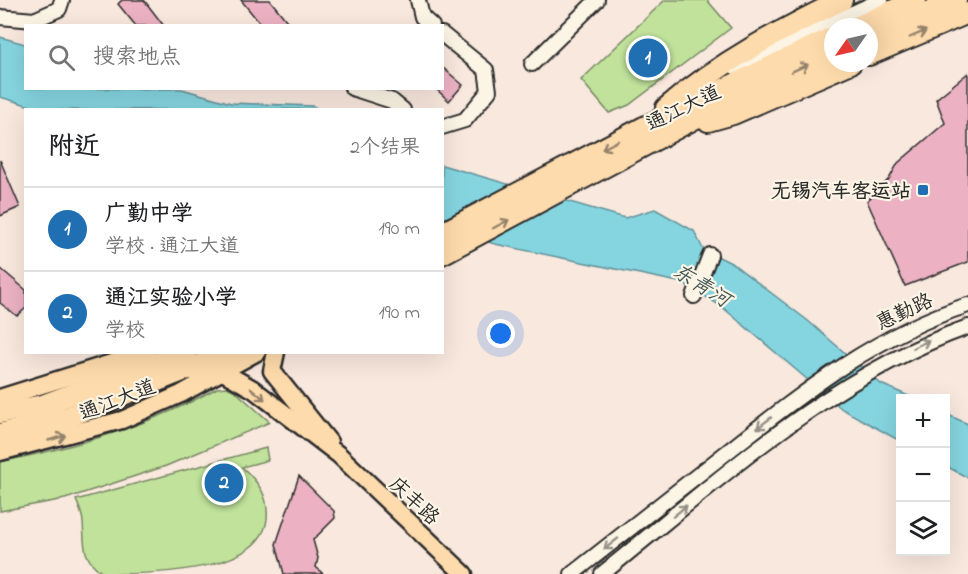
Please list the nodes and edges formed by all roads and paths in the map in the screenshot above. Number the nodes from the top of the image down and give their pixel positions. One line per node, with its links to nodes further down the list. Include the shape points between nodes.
1 (62, 0): 9 (street, via 59,9 33,20)
2 (418, 0): 12 (street, via 422,17)
3 (597, 0): 19 (street)
4 (843, 0): 21 (highway, via 734,57)
5 (881, 0): 10 (street)
6 (916, 0): 11 (highway)
7 (956, 0): 15 (highway)
8 (968, 13): 17 (highway, one-way to 8)
9 (0, 17)
10 (851, 18)
11 (876, 18)
12 (430, 24)
13 (824, 34): 21 (street)
14 (824, 34): 25 (highway, 通江大道)
15 (878, 34)
16 (444, 36): 24 (street, via 486,70 489,91 465,120)
17 (878, 51)
18 (824, 58): 26 (highway, 通江大道, one-way to 18, via 737,96)
19 (532, 64)
20 (830, 72): 26 (highway, via 734,114)
21 (690, 88): 25 (highway)
22 (358, 90): 23 (street, via 392,101)
23 (401, 108)
24 (444, 126)
25 (644, 127): 27 (highway, 通江大道, one-way to 27, via 537,184)
26 (674, 131): 27 (highway, 通江大道, one-way to 26, via 562,192)
27 (445, 246)
28 (710, 255): 29 (street)
29 (694, 296)
30 (968, 305): 44 (street, 惠勤路, one-way to 44, via 922,322 857,356 810,387)
31 (968, 327): 45 (street, 惠勤路, one-way to 31, via 826,398 927,341)
32 (141, 354): 38 (main road)
33 (221, 354): 36 (highway, 通江大道)
34 (254, 354): 37 (main road)
35 (276, 354): 42 (main road, via 272,371)
36 (186, 362): 37 (main road); 39 (highway, 通江大道, via 43,405); 40 (highway, 通江大道, via 68,417)
37 (223, 372): 41 (main road, one-way to 37, via 122,420); 42 (main road, one-way to 42, via 253,389)
38 (0, 398)
39 (0, 413)
40 (0, 434)
41 (0, 452)
42 (339, 455): 43 (main road, 庆丰路)
43 (464, 574)
44 (572, 574)
45 (602, 574)

